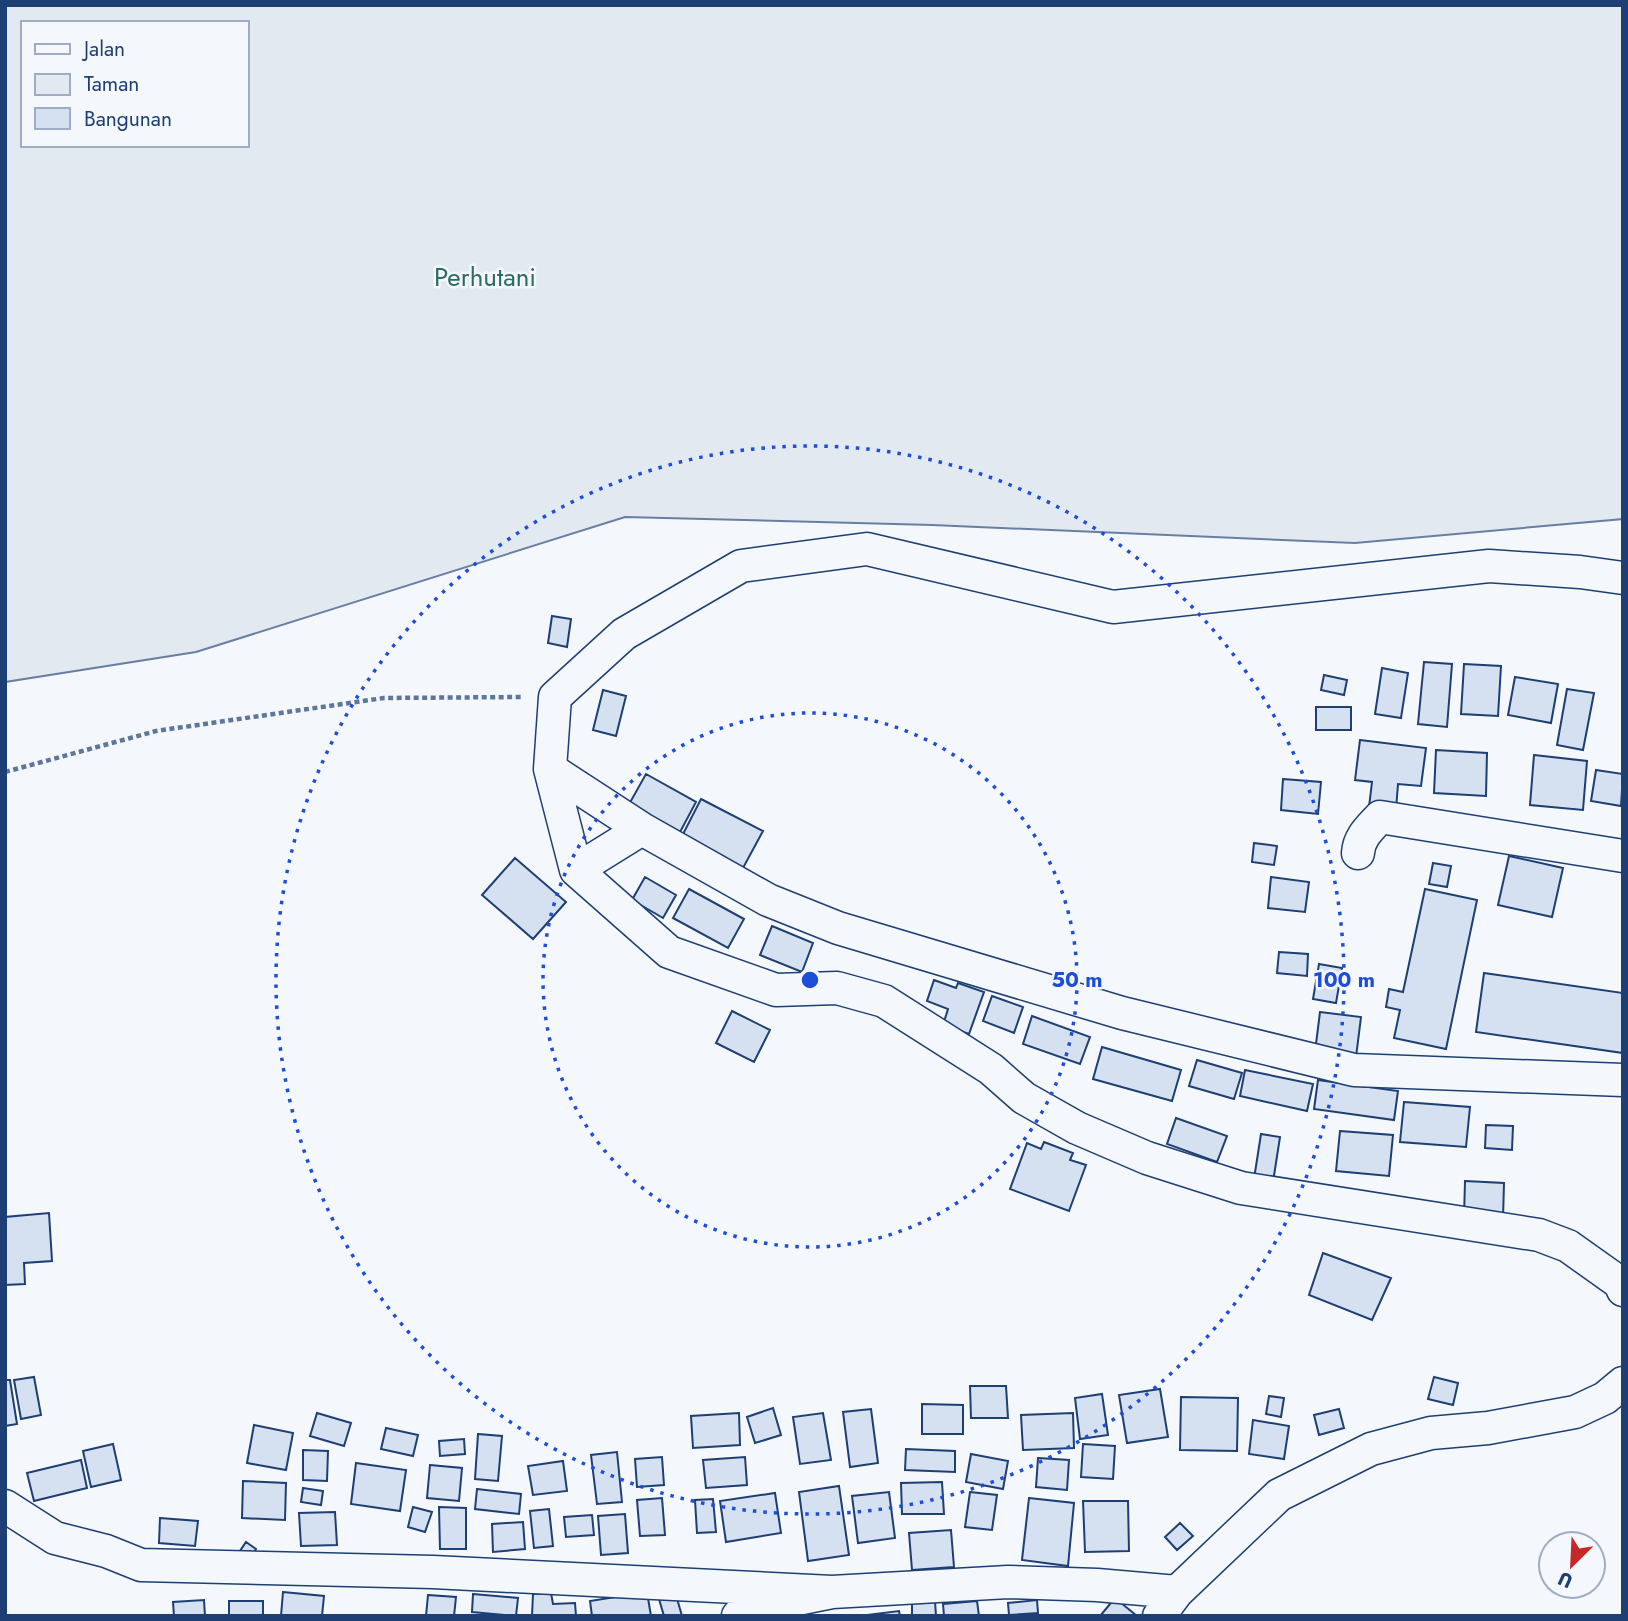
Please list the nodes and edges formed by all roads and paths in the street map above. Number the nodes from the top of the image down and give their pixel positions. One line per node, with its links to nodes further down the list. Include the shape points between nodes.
1 (1623, 578): 2 (street, via 1489,566 1113,607 867,549 741,566 624,634)
2 (555, 697): 3 (street); 4 (path, via 384,698 156,731)
3 (551, 769): 5 (street); 8 (street)
4 (5, 772)
5 (642, 829): 8 (street); 9 (street, via 768,900 838,928 1122,1013 1354,1070)
6 (1358, 853): 7 (street, via 1364,834 1380,817)
7 (1623, 856)
8 (576, 870): 10 (street, via 669,952 776,990 836,988 884,1001 991,1069 1024,1098 1077,1128 1147,1158 1241,1188 1539,1235 1568,1246 1620,1283)
9 (1623, 1080)
10 (1623, 1290)
11 (1623, 1383): 14 (street, via 1605,1398 1575,1412 1431,1433 1371,1449 1279,1495)
12 (5, 1506): 13 (street, via 55,1538 141,1565 433,1572)
13 (832, 1592): 14 (street, via 1008,1582 1097,1585); 15 (street, via 743,1610)
14 (1168, 1604)
15 (738, 1616)

